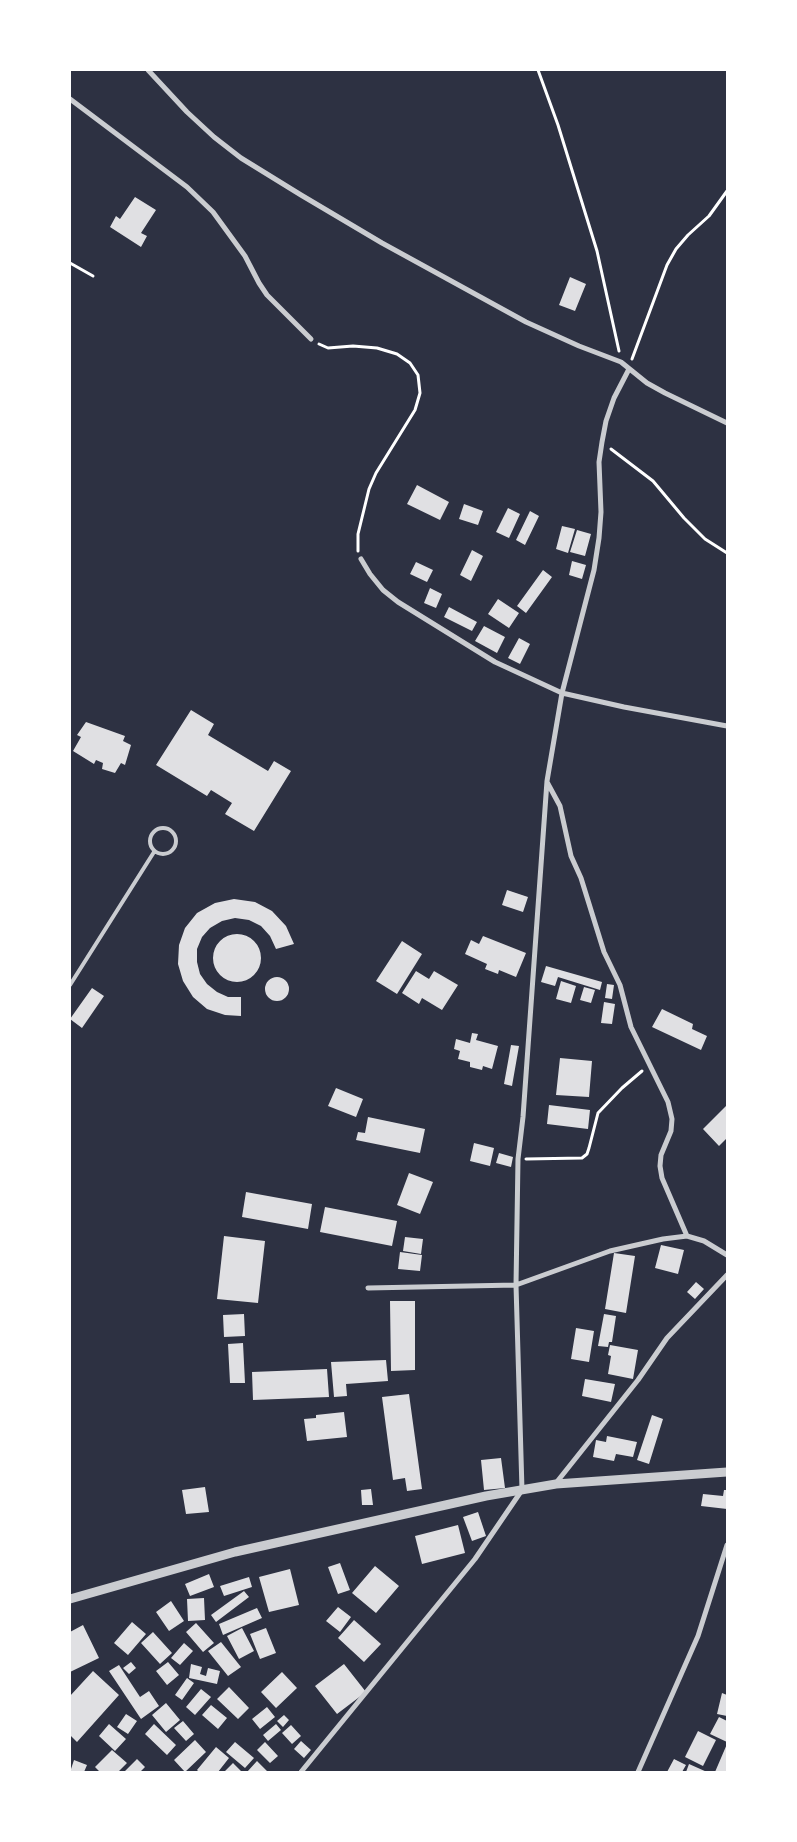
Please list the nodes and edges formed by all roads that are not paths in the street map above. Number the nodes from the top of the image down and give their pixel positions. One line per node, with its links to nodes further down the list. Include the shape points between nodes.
1 (148, 70): 4 (street, via 186,112 241,158 382,243 526,322 621,362)
2 (70, 99): 3 (street, via 187,187 213,212 246,256 267,295)
3 (311, 338)
4 (629, 369): 5 (street, via 665,393); 7 (street, via 606,421 599,462 601,512 594,570)
5 (727, 424)
6 (360, 559): 7 (street, via 383,590 398,602 495,662)
7 (562, 693): 8 (street); 9 (street)
8 (727, 726)
9 (547, 781): 12 (street, via 560,806 570,856 581,878 604,952 620,985 631,1027 668,1102 671,1131 660,1166); 15 (street, via 518,1159)
10 (154, 852): 10 (lane, via 150,842 152,833 162,828 172,830 177,840 174,850 164,854); 11 (lane)
11 (70, 985)
12 (687, 1236): 13 (street, via 704,1241); 15 (street, via 610,1251)
13 (727, 1255)
14 (727, 1275): 18 (street, via 667,1338)
15 (516, 1285): 16 (street); 19 (street)
16 (368, 1288)
17 (727, 1472): 18 (street)
18 (556, 1484): 19 (street)
19 (522, 1490): 21 (street, via 235,1552); 22 (street, via 475,1559)
20 (727, 1545): 23 (street, via 698,1636)
21 (70, 1599)
22 (301, 1772)
23 (638, 1772)

